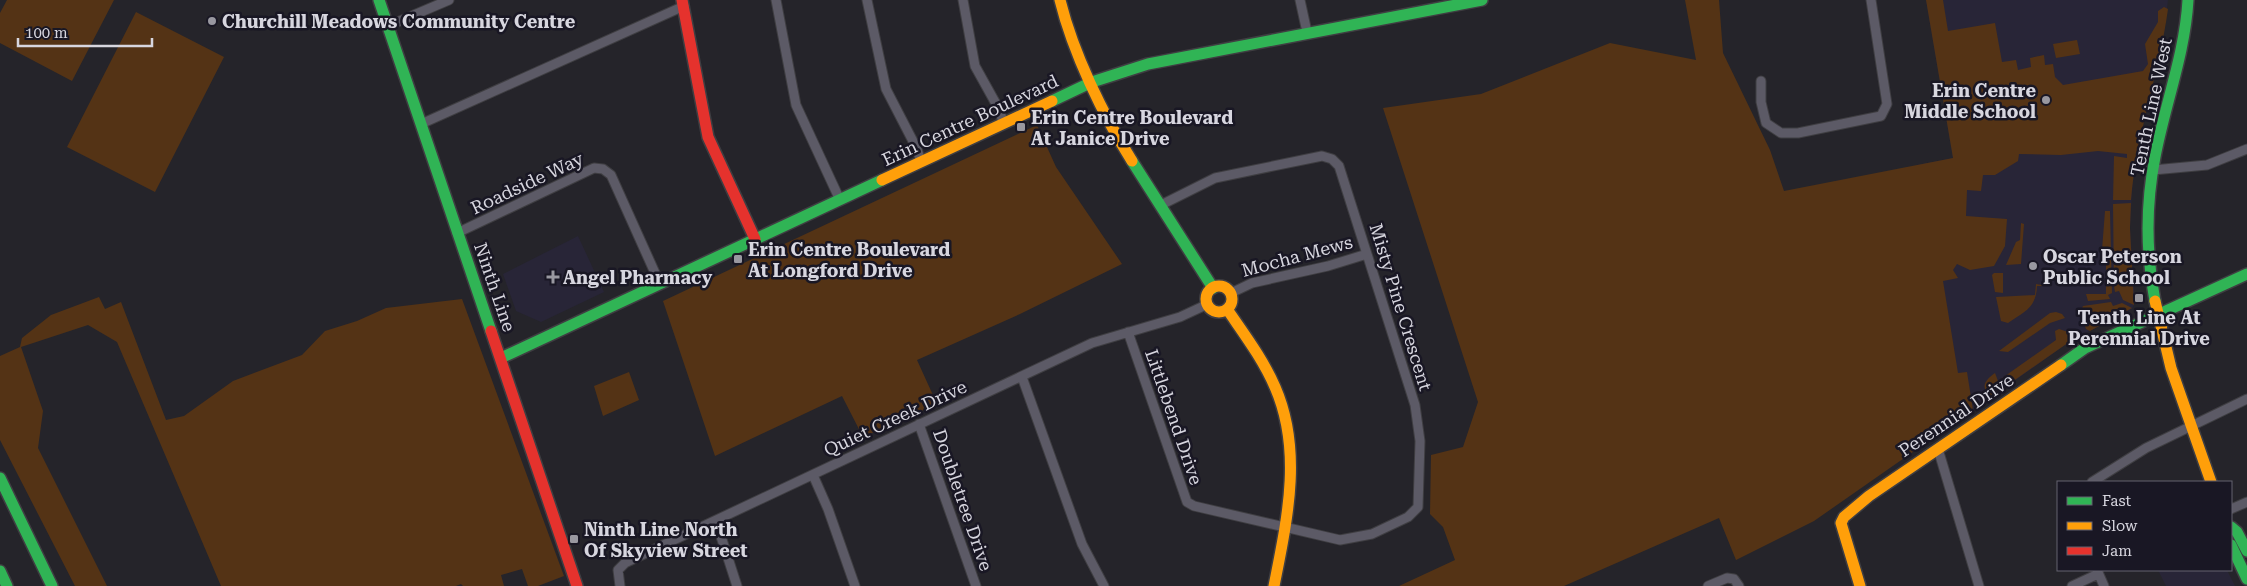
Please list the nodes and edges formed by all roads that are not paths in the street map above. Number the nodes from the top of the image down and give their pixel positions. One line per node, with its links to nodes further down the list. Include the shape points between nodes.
1 (379, 0): 12 (main road, Ninth Line)
2 (448, 0): 12 (street)
3 (776, 0): 21 (street, via 796,105)
4 (867, 0): 19 (street, via 886,89 918,149)
5 (963, 0): 17 (street, via 976,66 1000,111)
6 (1060, 0): 15 (main road, via 1066,24)
7 (1300, 0): 13 (street)
8 (1482, 0): 13 (main road, Erin Centre Boulevard)
9 (1872, 0): 14 (street, via 1887,104 1881,116 1798,134 1781,133 1766,123)
10 (2188, 0): 20 (main road, Tenth Line West, via 2181,56)
11 (683, 3): 16 (street); 24 (main road, via 708,137)
12 (388, 26): 16 (main road, Ninth Line)
13 (1306, 32): 15 (main road, Erin Centre Boulevard, via 1148,64)
14 (1761, 81)
15 (1092, 82): 17 (main road, Erin Centre Boulevard); 22 (main road, via 1130,158)
16 (421, 124): 23 (main road, Ninth Line)
17 (1003, 124): 19 (main road, Erin Centre Boulevard)
18 (2247, 149): 20 (street, via 2207,165)
19 (921, 162): 21 (main road, Erin Centre Boulevard)
20 (2153, 170): 32 (main road, Tenth Line West, via 2149,245)
21 (840, 200): 24 (main road, Erin Centre Boulevard)
22 (1162, 205): 25 (street, Misty Pine Crescent, via 1215,178 1322,156 1339,166); 28 (main road)
23 (457, 233): 27 (street, Roadside Way, via 594,168 603,169 611,175); 34 (main road, Ninth Line)
24 (755, 239): 27 (main road, Erin Centre Boulevard)
25 (1367, 254): 29 (street, Mocha Mews, via 1252,283); 47 (street, Misty Pine Crescent, via 1418,423 1418,507 1408,517 1354,539 1325,538)
26 (2247, 274): 32 (main road, Perennial Drive)
27 (660, 284): 34 (main road, Erin Centre Boulevard)
28 (1213, 288): 29 (main road, via 1225,287); 30 (main road, via 1207,295)
29 (1233, 292): 31 (main road)
30 (1208, 304): 31 (main road, via 1215,310); 33 (street, Quiet Creek Drive, via 1180,317)
31 (1227, 309): 47 (main road, via 1267,372 1285,417 1292,469)
32 (2156, 314): 38 (main road, Tenth Line West); 39 (main road, Perennial Drive, via 2085,348)
33 (1128, 332): 35 (street, Quiet Creek Drive, via 1092,343); 47 (street, Littlebend Drive, via 1187,502)
34 (501, 358): 56 (main road, Ninth Line)
35 (1022, 377): 37 (street, Quiet Creek Drive); 61 (street, via 1082,544)
36 (2247, 399): 38 (street)
37 (919, 424): 40 (street, Quiet Creek Drive); 60 (street, Doubletree Drive)
38 (2189, 426): 42 (street); 43 (main road, Tenth Line West)
39 (1938, 449): 65 (main road, Perennial Drive, via 1844,517 1841,523); 66 (street)
40 (813, 475): 46 (street, Quiet Creek Drive); 59 (street)
41 (0, 478): 55 (main road)
42 (2094, 481)
43 (2211, 481)
44 (2247, 502): 45 (street)
45 (2232, 509)
46 (716, 521): 57 (street, Quiet Creek Drive, via 625,563 618,570); 58 (street)
47 (1284, 528): 62 (main road)
48 (2232, 528): 50 (main road)
49 (2232, 547): 53 (main road)
50 (2247, 551)
51 (0, 571): 54 (main road)
52 (2097, 572): 67 (street); 68 (street)
53 (2247, 580)
54 (7, 586)
55 (52, 586)
56 (576, 586)
57 (620, 586)
58 (737, 586)
59 (855, 586)
60 (976, 586)
61 (1104, 586)
62 (1274, 586)
63 (1708, 586): 64 (street, via 1727,578)
64 (1739, 586)
65 (1860, 586)
66 (1979, 586)
67 (2072, 586)
68 (2104, 586)

